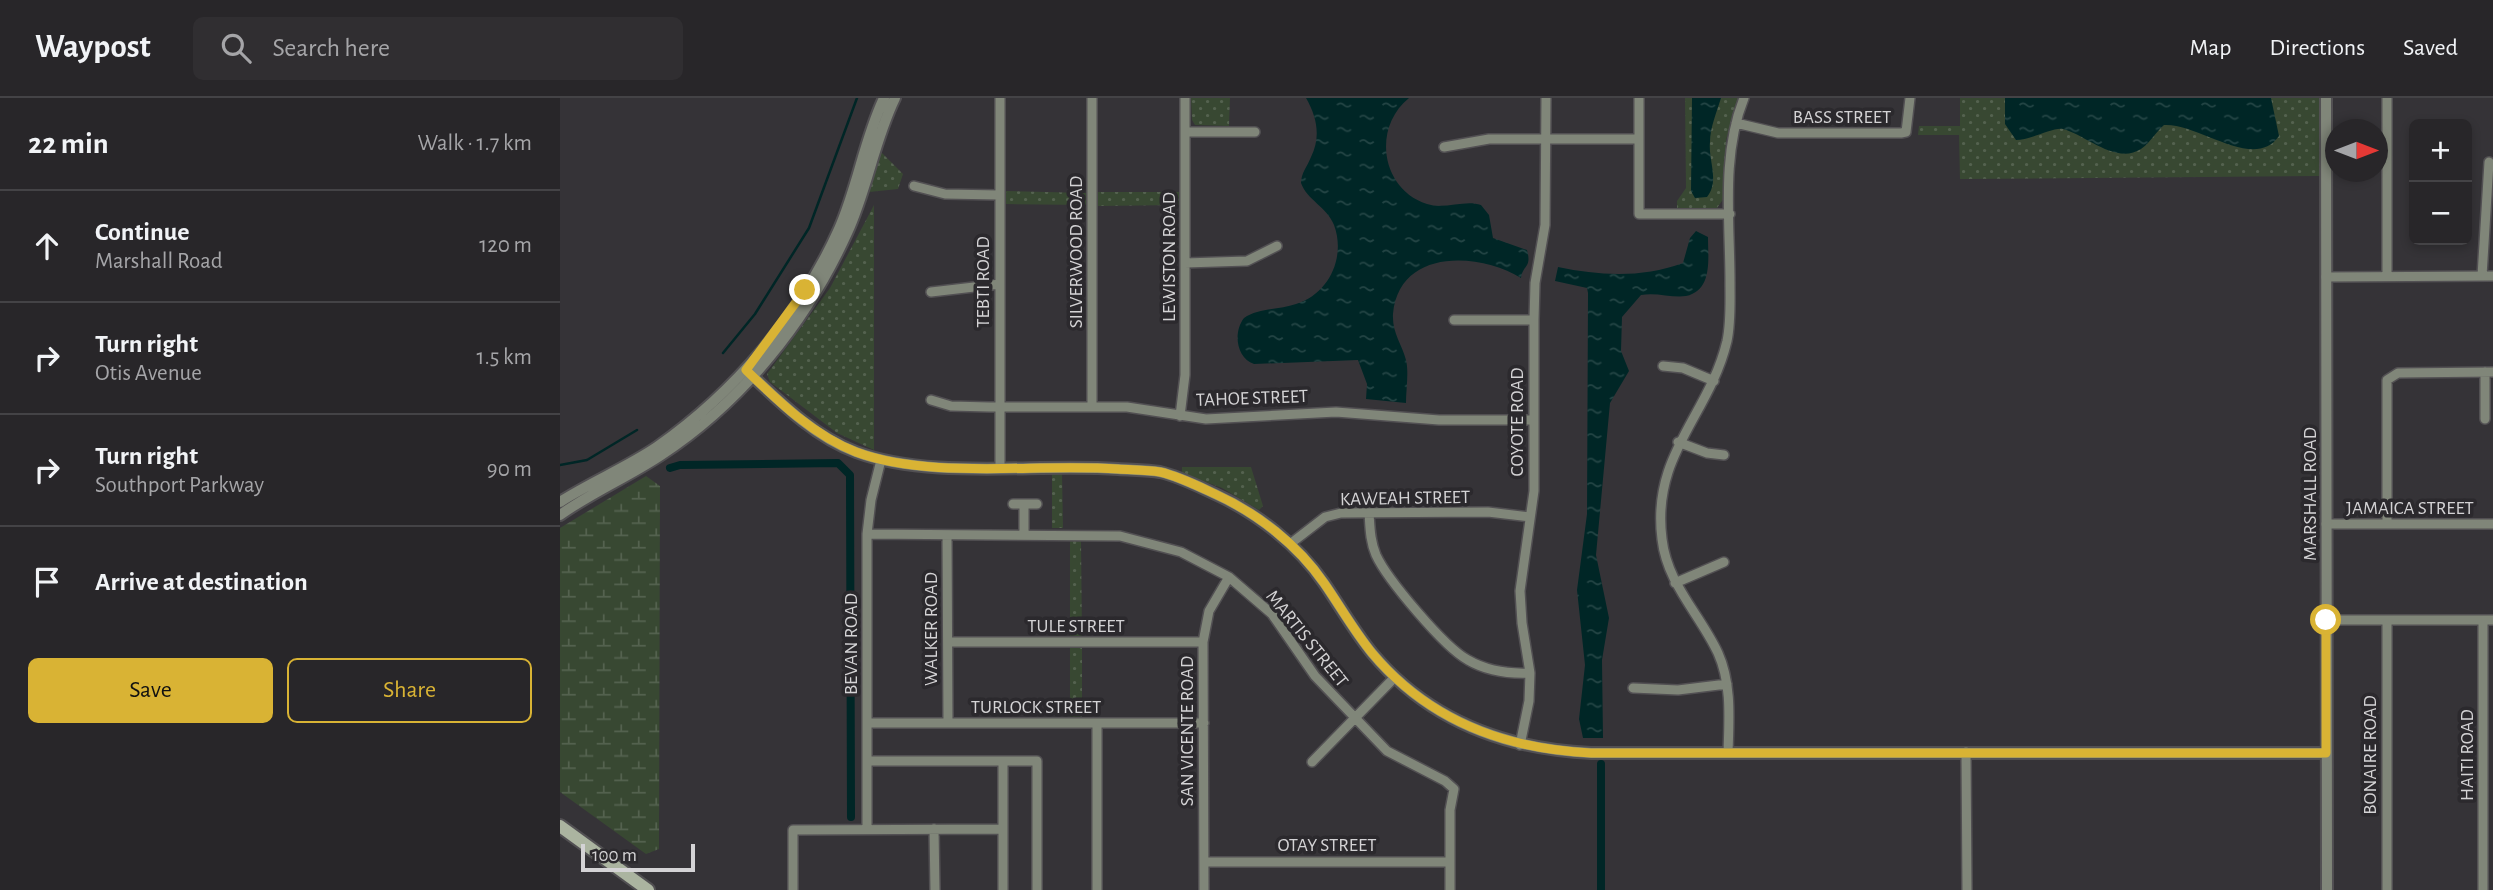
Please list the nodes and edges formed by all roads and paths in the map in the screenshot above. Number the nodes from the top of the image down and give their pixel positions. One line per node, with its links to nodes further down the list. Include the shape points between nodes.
1 (884, 98): 34 (street, via 844,215 823,260)
2 (895, 98): 34 (street, via 848,231 831,265 781,342)
3 (1000, 98): 20 (street, TEBTI ROAD)
4 (1092, 98): 38 (street, SILVERWOOD ROAD)
5 (1185, 98): 13 (street, LEWISTON ROAD)
6 (1546, 98): 15 (street, COYOTE ROAD)
7 (1639, 98): 16 (street)
8 (1744, 98): 12 (street)
9 (1910, 98): 12 (street, BASS STREET, via 1906,131 1789,133)
10 (2326, 98): 27 (street, MARSHALL ROAD)
11 (2387, 98): 24 (street)
12 (1736, 123): 21 (street, via 1730,149)
13 (1185, 132): 14 (street); 23 (street, LEWISTON ROAD)
14 (1255, 132)
15 (1546, 139): 16 (street); 17 (street, via 1489,139); 31 (street, COYOTE ROAD, via 1545,225)
16 (1639, 139): 21 (street, via 1639,214)
17 (1444, 147)
18 (2489, 162): 25 (street)
19 (914, 186): 20 (street, via 945,194)
20 (999, 195): 28 (street, TEBTI ROAD)
21 (1730, 214): 35 (street, via 1728,337)
22 (1277, 246): 23 (street, via 1247,261)
23 (1185, 263): 39 (street, LEWISTON ROAD, via 1185,375)
24 (2387, 276): 25 (street); 27 (street)
25 (2482, 276): 26 (street)
26 (2493, 276)
27 (2326, 277): 53 (street, MARSHALL ROAD)
28 (1000, 284): 29 (street); 37 (street, TEBTI ROAD)
29 (931, 292)
30 (1454, 320): 31 (street)
31 (1534, 320): 41 (street, COYOTE ROAD)
32 (1663, 366): 35 (street, via 1683,368)
33 (2489, 372): 40 (street); 54 (street, via 2398,373 2387,380)
34 (749, 374): 44 (street, via 828,438); 46 (street, via 656,447); 51 (street, via 716,413 662,455)
35 (1714, 381): 42 (street)
36 (931, 400): 37 (street, TAHOE STREET, via 951,406)
37 (1000, 407): 38 (street, TAHOE STREET); 45 (street, TEBTI ROAD)
38 (1092, 407): 39 (street, TAHOE STREET, via 1127,407)
39 (1180, 416): 41 (street, TAHOE STREET, via 1233,419 1336,412 1439,420)
40 (2485, 419)
41 (1534, 420): 52 (street, COYOTE ROAD)
42 (1678, 442): 43 (street); 62 (street, via 1662,492 1660,520)
43 (1724, 455)
44 (881, 460): 45 (street, via 918,467); 56 (street, BEVAN ROAD)
45 (1000, 467): 59 (street, via 1161,472 1217,494)
46 (560, 502)
47 (1013, 504): 48 (street)
48 (1024, 504): 49 (street); 58 (street)
49 (1037, 504)
50 (1369, 513): 52 (street, KAWEAH STREET, via 1488,512); 59 (street, KAWEAH STREET, via 1325,517); 68 (street, via 1372,543 1381,565 1450,646 1489,669)
51 (560, 514)
52 (1530, 517): 68 (street, COYOTE ROAD, via 1520,591)
53 (2326, 524): 54 (street, JAMAICA STREET); 63 (street, MARSHALL ROAD)
54 (2387, 524): 55 (street, JAMAICA STREET)
55 (2493, 524)
56 (867, 534): 57 (street, MARTIS STREET); 74 (street, BEVAN ROAD)
57 (947, 535): 58 (street, MARTIS STREET); 66 (street, WALKER ROAD)
58 (1024, 535): 61 (street, MARTIS STREET, via 1142,540 1181,552)
59 (1290, 544): 69 (street)
60 (1724, 562): 62 (street)
61 (1229, 577): 67 (street, SAN VICENTE ROAD, via 1209,611); 72 (street, MARTIS STREET, via 1272,614 1315,677)
62 (1675, 583): 70 (street, via 1718,653)
63 (2326, 620): 64 (street); 81 (street, MARSHALL ROAD)
64 (2387, 620): 65 (street); 102 (street, BONAIRE ROAD)
65 (2488, 620): 73 (street, HAITI ROAD)
66 (948, 642): 67 (street, TULE STREET); 75 (street, WALKER ROAD)
67 (1203, 642): 76 (street, SAN VICENTE ROAD)
68 (1530, 673): 78 (street, COYOTE ROAD)
69 (1395, 677): 72 (street); 78 (street, via 1448,717)
70 (1727, 684): 71 (street, via 1678,690); 80 (street)
71 (1633, 688)
72 (1355, 720): 84 (street); 91 (street, MARTIS STREET, via 1387,751 1454,789)
73 (2488, 721): 85 (street, HAITI ROAD)
74 (867, 723): 75 (street, TURLOCK STREET); 82 (street, BEVAN ROAD)
75 (948, 723): 77 (street, TURLOCK STREET)
76 (1204, 723): 77 (street, TURLOCK STREET); 90 (street, SAN VICENTE ROAD)
77 (1097, 724): 97 (street)
78 (1520, 745): 80 (street, via 1591,753)
79 (1966, 752): 80 (street); 81 (street); 100 (street)
80 (1728, 753)
81 (2326, 753): 101 (street, MARSHALL ROAD)
82 (867, 761): 83 (street); 87 (street, BEVAN ROAD)
83 (1003, 761): 89 (street); 96 (street, via 1037,761)
84 (1312, 762)
85 (2488, 820): 103 (street, HAITI ROAD)
86 (560, 825): 92 (main road)
87 (867, 829): 88 (street); 93 (street, via 793,830)
88 (934, 829): 89 (street); 94 (street)
89 (1003, 829): 95 (street)
90 (1204, 862): 91 (street, OTAY STREET); 98 (street, SAN VICENTE ROAD)
91 (1450, 862): 99 (street)
92 (648, 890)
93 (793, 890)
94 (934, 890)
95 (1003, 890)
96 (1037, 890)
97 (1097, 890)
98 (1204, 890)
99 (1450, 890)
100 (1967, 890)
101 (2327, 890)
102 (2387, 890)
103 (2483, 890)

